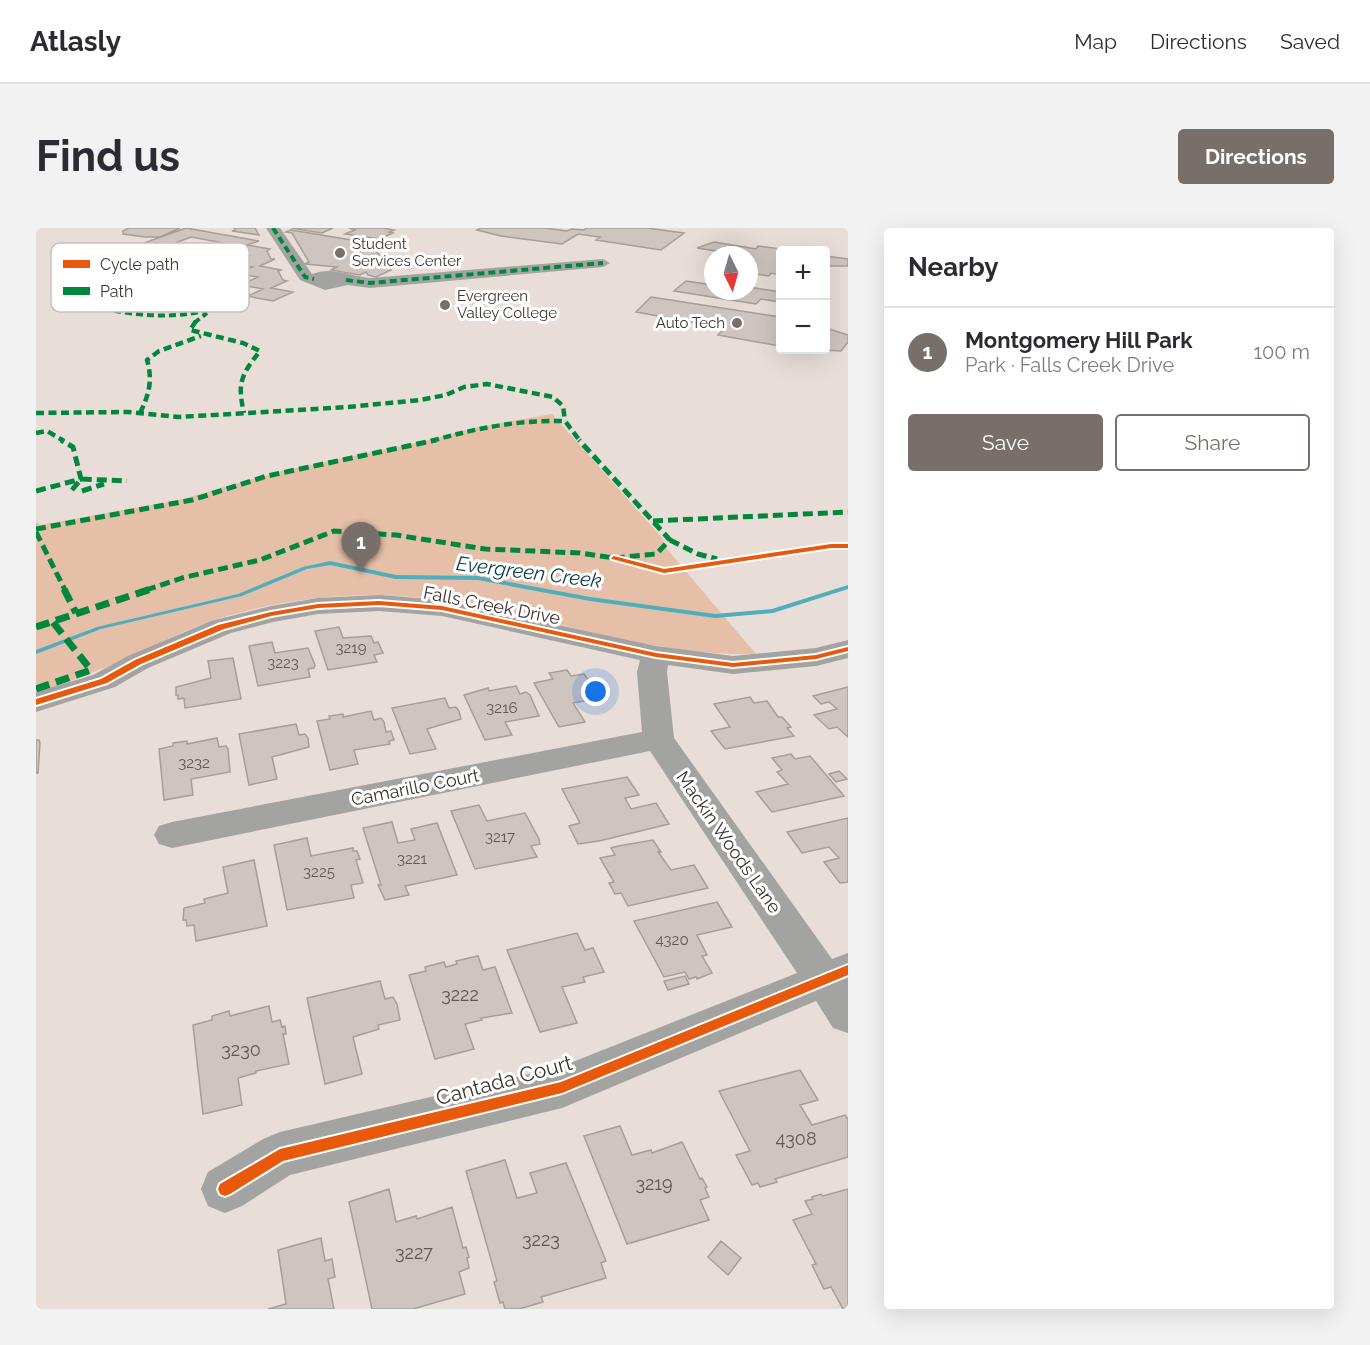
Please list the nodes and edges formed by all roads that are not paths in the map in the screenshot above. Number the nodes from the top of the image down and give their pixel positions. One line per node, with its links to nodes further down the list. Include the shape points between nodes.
1 (273, 228): 2 (street, via 304,277 314,279 336,275 370,283)
2 (603, 263)
3 (848, 649): 4 (street, Falls Creek Drive, via 816,657 733,664)
4 (656, 656): 5 (street, Falls Creek Drive, via 442,608 379,603 318,606 221,627 138,662 104,681); 6 (street, Mackin Woods Lane, via 652,672)
5 (36, 702)
6 (658, 740): 7 (street, Camarillo Court); 8 (street, Mackin Woods Lane)
7 (172, 835)
8 (840, 989): 9 (street, Cantada Court, via 562,1087 280,1155)
9 (225, 1189)

